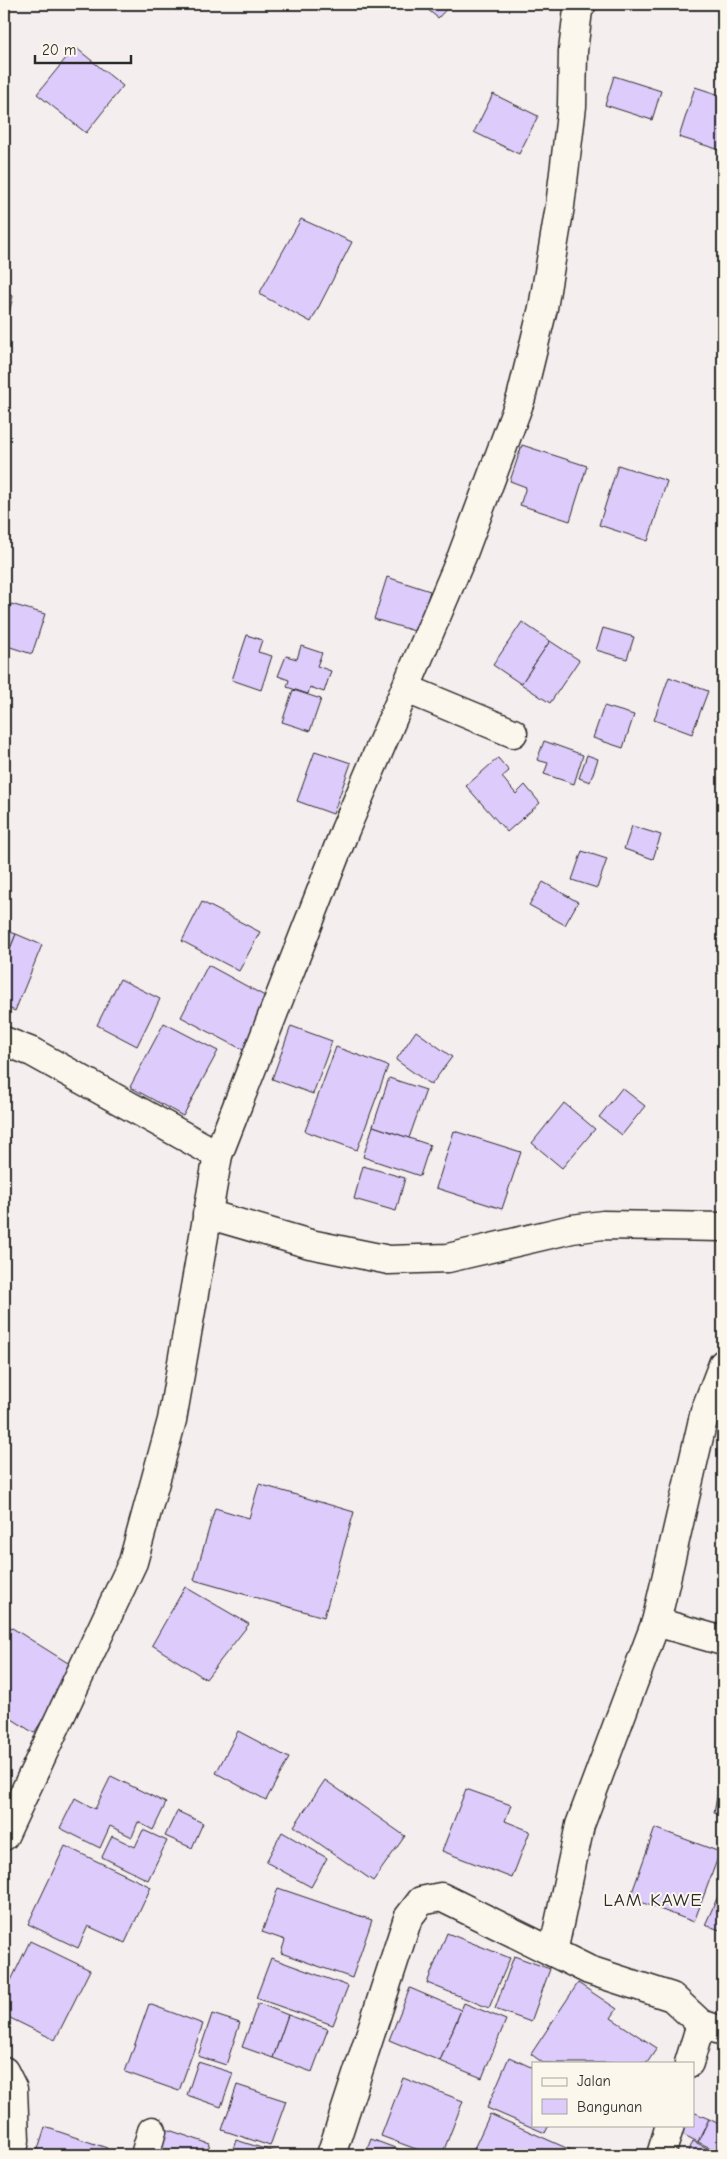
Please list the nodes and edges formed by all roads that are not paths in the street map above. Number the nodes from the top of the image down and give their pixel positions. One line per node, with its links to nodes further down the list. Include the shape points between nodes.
1 (582, 4): 2 (street, via 578,10 573,50 572,106 560,206 543,308 521,398 462,556)
2 (407, 689): 3 (street); 5 (street, via 345,830)
3 (513, 733)
4 (4, 1041): 5 (street, via 32,1052)
5 (218, 1155): 6 (street)
6 (207, 1214): 7 (street, via 310,1244 389,1260 448,1258 603,1225); 11 (street, via 172,1420 133,1562)
7 (723, 1227)
8 (723, 1364): 9 (street, via 705,1411)
9 (656, 1622): 10 (street); 12 (street, via 580,1825)
10 (723, 1641)
11 (5, 1831)
12 (553, 1952): 13 (street, via 589,1970 672,1997); 18 (street, via 441,1897 421,1901 408,1918)
13 (712, 2027): 14 (street)
14 (690, 2062)
15 (4, 2071): 17 (street, via 13,2090 15,2140)
16 (670, 2126): 19 (street)
17 (12, 2155)
18 (331, 2155)
19 (661, 2155)

